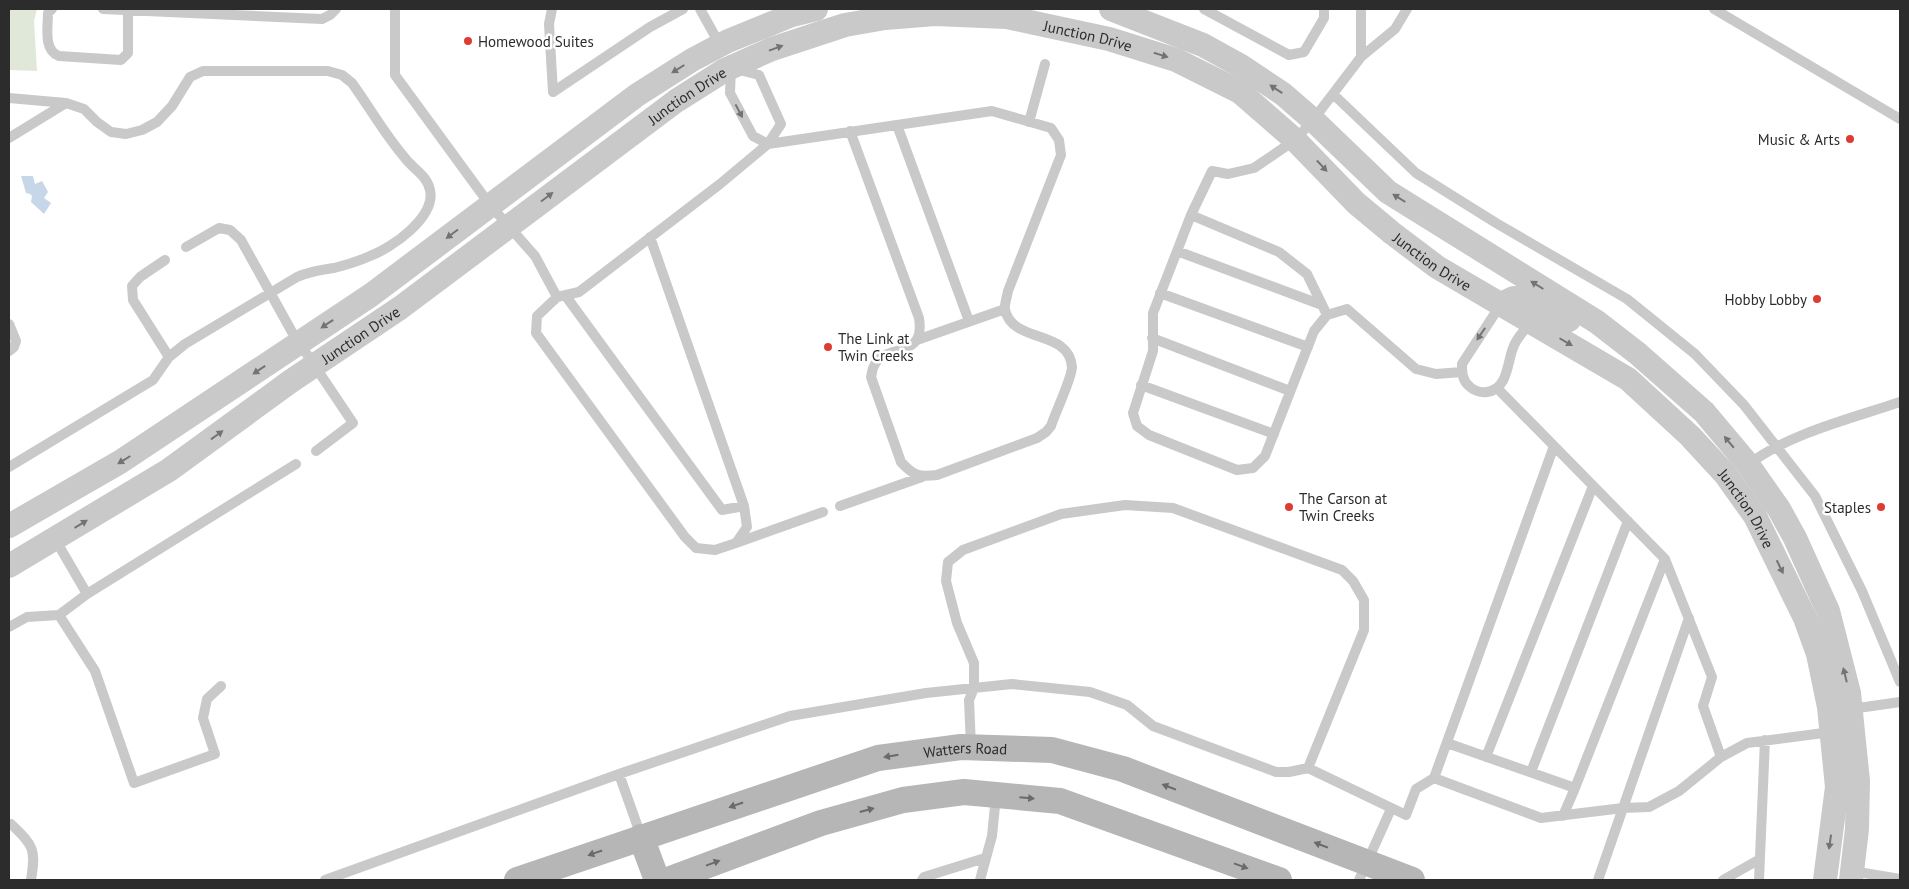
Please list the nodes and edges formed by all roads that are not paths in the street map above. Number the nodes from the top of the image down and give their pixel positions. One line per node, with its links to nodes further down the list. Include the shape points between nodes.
1 (52, 9): 3 (lane, via 48,12 48,47 52,54 121,60 128,53)
2 (103, 9): 3 (lane)
3 (128, 9): 16 (lane)
4 (336, 9): 16 (lane, via 322,19)
5 (395, 9): 33 (lane, via 394,75)
6 (552, 9): 17 (lane, via 549,24 554,92)
7 (683, 9): 17 (lane)
8 (700, 9): 19 (lane)
9 (816, 9): 19 (street, Junction Drive, via 792,15)
10 (1111, 9): 26 (street, Junction Drive, one-way to 10, via 1283,94 1203,45)
11 (1204, 9): 12 (lane, via 1289,55 1304,52 1324,18)
12 (1324, 9)
13 (1361, 9): 20 (lane)
14 (1407, 9): 20 (lane, via 1395,29)
15 (1714, 9): 25 (lane)
16 (235, 12)
17 (670, 12)
18 (1002, 13): 19 (street, Junction Drive, one-way to 18, via 772,49 845,25 885,18); 31 (street, Junction Drive, one-way to 31, via 1109,39 1176,60 1240,92)
19 (726, 56): 32 (lane, one-way to 32, via 730,93 752,136); 32 (lane, via 759,75 781,124); 33 (street, Junction Drive, one-way to 33, via 692,60 636,95); 35 (street, Junction Drive, one-way to 19, via 676,101)
20 (1361, 57): 22 (lane)
21 (1045, 64): 27 (lane)
22 (1333, 94): 26 (lane); 65 (lane, via 1416,174 1634,305 1696,354 1744,405)
23 (9, 98): 24 (lane)
24 (66, 103): 30 (lane); 41 (lane, via 84,109 111,132 126,134 156,122 172,106 190,77 203,71 328,71 342,75 352,83 404,157 423,175 430,189 431,201 424,217 396,242 372,256 309,271)
25 (1900, 119)
26 (1313, 120): 31 (lane); 53 (street, Junction Drive, one-way to 26, via 1597,322 1388,192)
27 (1029, 122): 28 (lane, via 992,112); 45 (lane, via 1050,128 1059,140 1061,155 1008,291)
28 (897, 125): 29 (lane); 47 (lane)
29 (850, 132): 32 (lane); 51 (lane, via 919,318 921,330)
30 (9, 138)
31 (1295, 140): 34 (lane, via 1254,168 1228,174 1212,171); 43 (street, Junction Drive, one-way to 43, via 1356,203 1392,233 1437,267)
32 (768, 144): 36 (lane)
33 (490, 205): 35 (lane); 52 (street, Junction Drive, one-way to 52, via 371,295)
34 (1191, 215): 38 (lane); 44 (lane, via 1279,252 1307,274)
35 (508, 227): 42 (lane, via 535,256); 57 (street, Junction Drive, via 400,308)
36 (650, 237): 42 (lane, via 579,292); 72 (lane)
37 (186, 248): 41 (lane, via 219,228 230,230 241,240)
38 (1177, 250): 40 (lane); 44 (lane)
39 (165, 260): 56 (lane, via 132,286 133,300)
40 (1160, 293): 50 (lane, via 1153,313); 54 (lane)
41 (270, 294): 52 (lane); 56 (lane, via 185,344)
42 (561, 296): 72 (lane, via 722,510); 78 (lane, via 538,316 536,333 685,538 696,548 715,550)
43 (1501, 304): 48 (street, Junction Drive); 53 (street, via 1519,298); 58 (lane, one-way to 58)
44 (1322, 305): 46 (lane)
45 (1005, 309): 47 (lane); 70 (lane, via 1010,321 1021,329 1053,341 1064,348 1070,358 1072,370 1051,426 1038,438 937,475)
46 (1327, 315): 54 (lane, via 1314,331); 58 (lane, via 1347,309 1416,369 1436,374)
47 (970, 322): 51 (lane)
48 (1531, 322): 60 (lane, via 1514,346 1503,382); 69 (street, Junction Drive, one-way to 69, via 1628,379 1690,436)
49 (9, 324): 55 (lane, via 16,341)
50 (1152, 338): 59 (lane, via 1153,352); 61 (lane)
51 (917, 340): 70 (lane, via 883,356 874,364 871,377 902,462 910,472)
52 (300, 343): 57 (lane); 76 (street, Junction Drive, one-way to 76, via 120,462)
53 (1628, 346): 69 (street, Junction Drive, one-way to 53, via 1704,412)
54 (1308, 347): 61 (lane)
55 (9, 351)
56 (169, 357): 68 (lane, via 154,380)
57 (315, 365): 66 (lane, via 353,424); 77 (street, Junction Drive, one-way to 57, via 168,470)
58 (1462, 368): 60 (lane, via 1464,380 1475,390 1482,392)
59 (1141, 385): 63 (lane); 63 (lane, via 1133,413 1137,426 1149,435 1237,470 1253,468 1265,456)
60 (1497, 388): 64 (lane)
61 (1290, 391): 63 (lane)
62 (1900, 402): 65 (lane)
63 (1274, 434)
64 (1554, 446): 71 (lane); 92 (lane)
65 (1777, 447): 69 (lane); 85 (lane, via 1815,496 1862,592)
66 (316, 451)
67 (296, 464): 81 (lane)
68 (9, 467)
69 (1739, 472): 89 (street, Junction Drive, one-way to 69, via 1828,610 1795,538 1779,509); 90 (street, Junction Drive, one-way to 90, via 1755,516 1805,618 1818,654)
70 (922, 477): 73 (lane)
71 (1593, 486): 75 (lane); 94 (lane)
72 (744, 506): 78 (lane, via 747,527)
73 (840, 506)
74 (823, 512): 78 (lane)
75 (1628, 521): 79 (lane); 97 (lane)
76 (9, 526)
77 (55, 539): 80 (street, Junction Drive); 81 (lane)
78 (736, 543)
79 (1665, 559): 83 (lane); 100 (lane)
80 (9, 566)
81 (87, 594): 82 (lane)
82 (59, 615): 84 (lane, via 27,616); 86 (lane, via 95,671 134,782 215,754 203,718 207,699)
83 (1689, 618): 95 (lane, via 1712,678 1703,706); 102 (lane)
84 (9, 627)
85 (1900, 682)
86 (221, 686)
87 (974, 688): 93 (lane, via 969,700); 96 (lane, via 1012,684 1090,692 1127,705 1153,726 1276,772); 96 (lane, via 974,663 958,624 946,581 948,562 963,550 1061,514 1125,505 1173,508 1342,570 1353,580 1364,600 1364,630); 98 (lane, via 790,716)
88 (1900, 702): 89 (lane)
89 (1851, 709): 106 (street, Junction Drive, via 1858,781)
90 (1831, 732): 91 (lane); 106 (street, via 1840,748 1843,807); 125 (street, Junction Drive, one-way to 125, via 1837,787)
91 (1765, 740): 95 (lane, via 1747,743); 109 (lane)
92 (1447, 743): 94 (lane); 99 (lane)
93 (971, 747): 107 (main road, Watters Road, one-way to 107, via 878,758); 110 (main road, Watters Road, one-way to 93, via 1123,769 1052,750)
94 (1486, 757): 97 (lane)
95 (1721, 757): 102 (lane, via 1679,791 1649,807)
96 (1308, 768): 103 (lane)
97 (1531, 772): 100 (lane)
98 (619, 774): 107 (lane); 114 (lane)
99 (1434, 778): 103 (lane, via 1416,789 1406,815); 104 (lane, via 1541,818)
100 (1575, 788): 104 (lane)
101 (996, 795): 108 (lane, via 992,836); 117 (main road, one-way to 101, via 821,823 903,800 964,792); 120 (main road, one-way to 120, via 1060,801)
102 (1622, 808): 104 (lane); 122 (lane)
103 (1391, 809): 110 (lane)
104 (1563, 816)
105 (10, 822): 113 (lane, via 24,836 34,856)
106 (1857, 830): 111 (street, Junction Drive)
107 (641, 837): 115 (main road, Watters Road, one-way to 115); 116 (main road)
108 (985, 858): 118 (lane); 119 (lane)
109 (1760, 859): 123 (lane); 124 (lane)
110 (1363, 872): 121 (main road, Watters Road)
111 (1852, 876): 112 (lane)
112 (1900, 879)
113 (31, 880)
114 (326, 880)
115 (517, 880)
116 (657, 880)
117 (668, 880)
118 (922, 880)
119 (980, 880)
120 (1280, 880)
121 (1412, 880)
122 (1598, 880)
123 (1723, 880)
124 (1759, 880)
125 (1825, 880)

